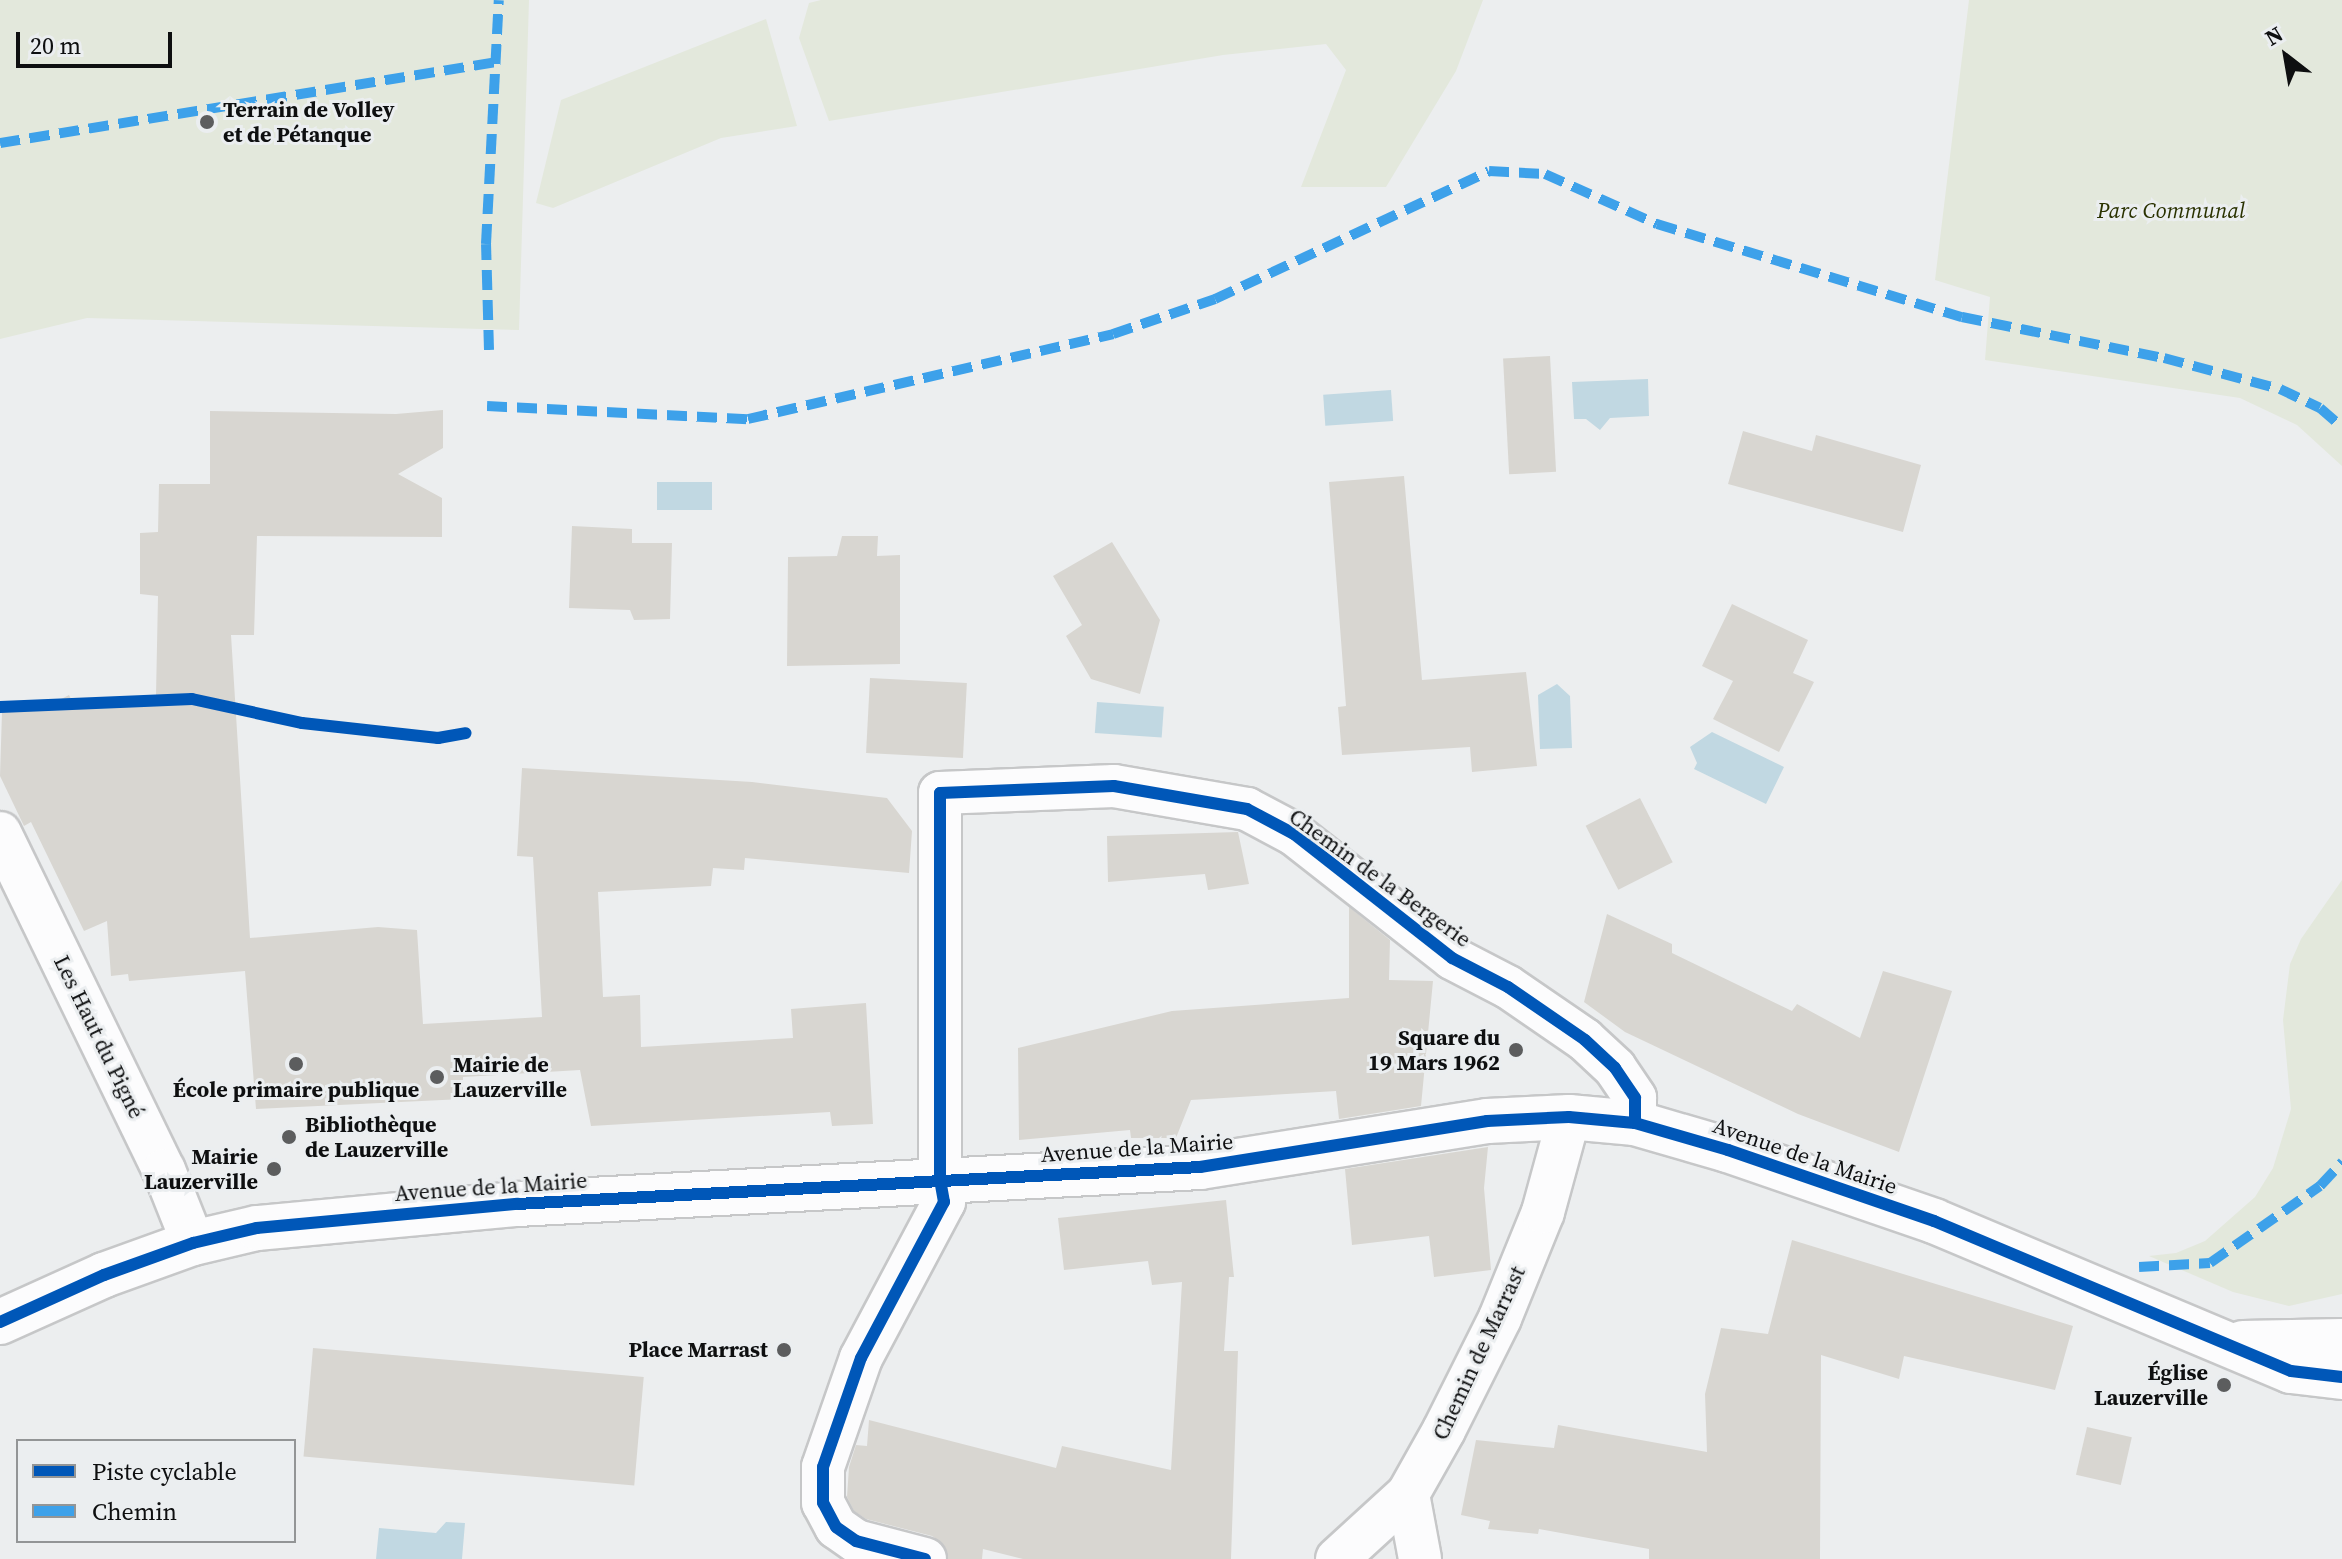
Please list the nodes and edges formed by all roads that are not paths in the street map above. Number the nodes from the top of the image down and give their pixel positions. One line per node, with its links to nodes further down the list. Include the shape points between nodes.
1 (0, 833): 5 (street, Les Haut du Pigné, via 164,1170)
2 (1569, 1117): 3 (street, Avenue de la Mairie); 4 (street, Avenue de la Mairie, via 1487,1121 1200,1167); 10 (street, Chemin de Marrast, via 1543,1212 1500,1318)
3 (1635, 1123): 4 (street, Chemin de la Bergerie, via 1635,1098 1615,1068 1585,1040 1508,987 1452,958 1294,834 1247,809 1114,786 940,793); 8 (street, Avenue de la Mairie, via 1934,1221)
4 (940, 1179): 5 (street, Avenue de la Mairie, via 362,1215 257,1228); 11 (street, via 944,1202 932,1233 861,1358 823,1467 823,1503 836,1527 856,1541)
5 (193, 1243): 6 (street, Avenue de la Mairie)
6 (0, 1322)
7 (2342, 1341): 8 (street, Avenue de la Mairie)
8 (2233, 1343): 9 (street, Avenue de la Mairie, via 2291,1371)
9 (2342, 1377)
10 (1408, 1494): 12 (street, Chemin de Marrast); 13 (street)
11 (925, 1559)
12 (1337, 1559)
13 (1420, 1559)

